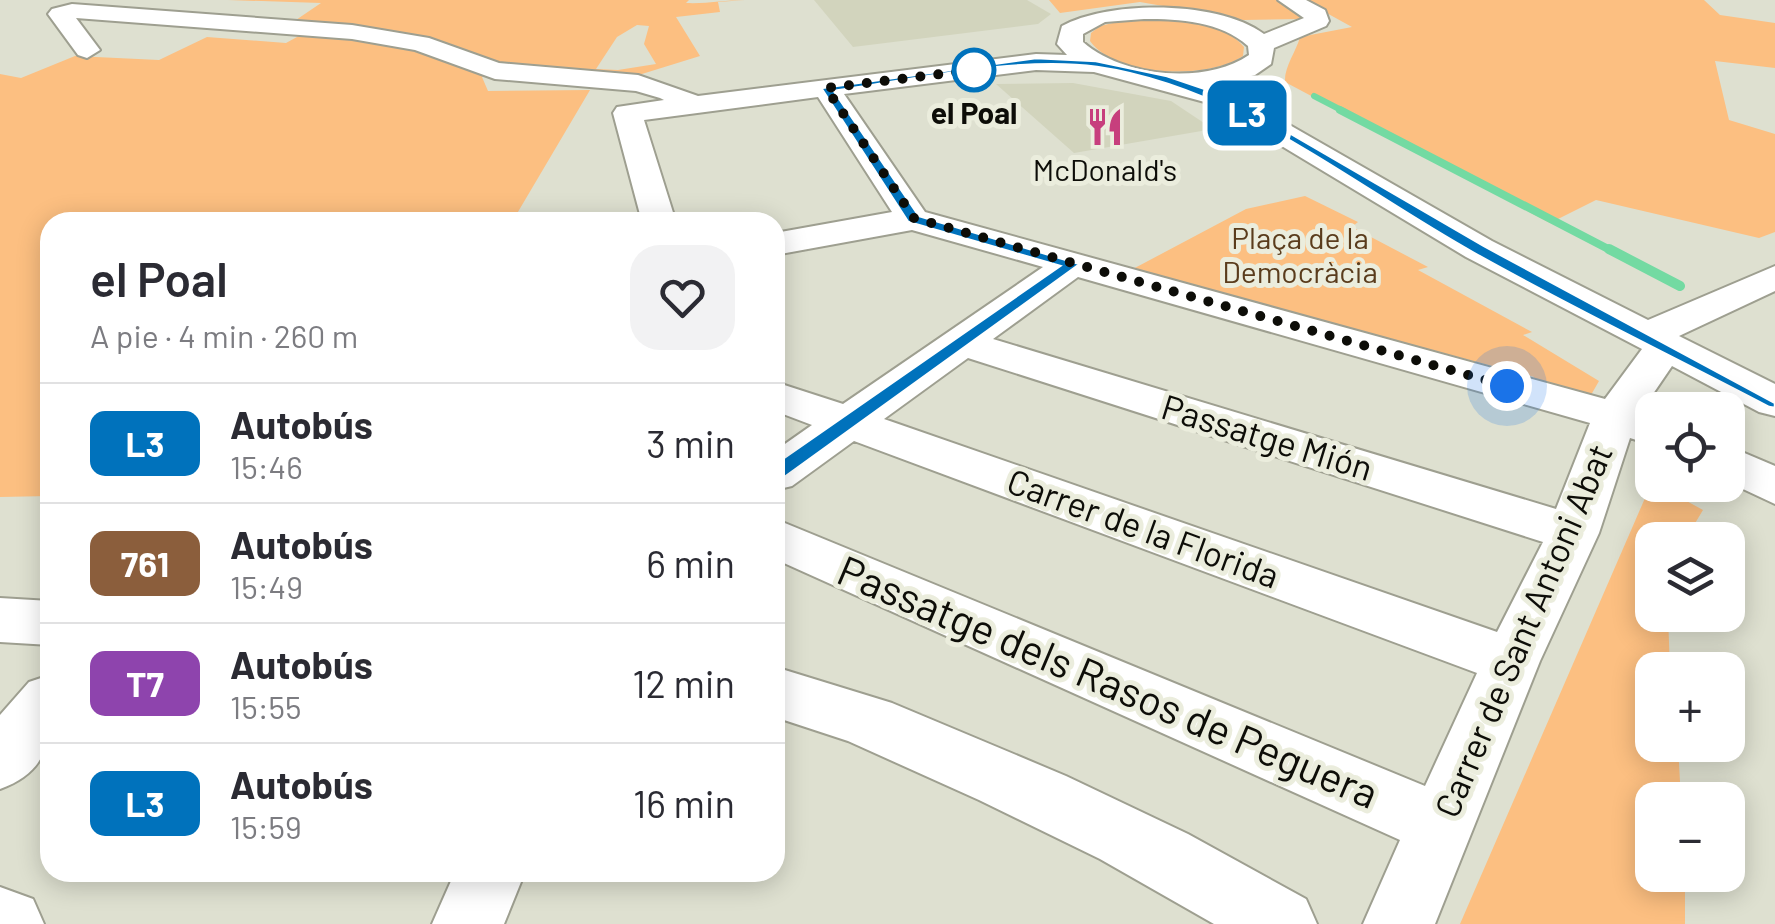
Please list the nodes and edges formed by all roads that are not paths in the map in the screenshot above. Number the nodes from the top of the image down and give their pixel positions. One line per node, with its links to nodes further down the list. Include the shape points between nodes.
1 (1108, 0): 4 (street)
2 (1289, 0): 6 (street, via 1317,15)
3 (1085, 10): 4 (street); 7 (street)
4 (1164, 12): 5 (street)
5 (1221, 22): 6 (street); 9 (street, via 1243,30)
6 (1311, 24): 9 (street)
7 (1070, 44): 10 (street); 11 (street)
8 (87, 50): 14 (street, via 60,14 352,32 420,43 495,71 638,83)
9 (1253, 58): 12 (street, via 1210,78); 20 (street, via 1258,94)
10 (1036, 62): 11 (street); 13 (street)
11 (1096, 64): 12 (street)
12 (1164, 79): 20 (street, via 1222,98 1479,250)
13 (826, 88): 14 (street); 16 (street)
14 (693, 104): 15 (street, via 627,113)
15 (656, 212)
16 (914, 218): 17 (street); 18 (street)
17 (785, 242)
18 (1072, 264): 21 (street); 26 (street)
19 (1775, 277): 20 (street)
20 (1660, 336): 22 (street); 24 (street); 26 (street, Carrer de Sant Antoni Abat)
21 (961, 342): 25 (street); 30 (street, Passatge Mión)
22 (1775, 372)
23 (785, 400): 25 (street, Carrer de la Florida)
24 (1775, 402)
25 (850, 423): 27 (street); 34 (street, Carrer de la Florida)
26 (1634, 423): 30 (street, Carrer de Sant Antoni Abat)
27 (785, 467)
28 (1745, 471): 29 (street)
29 (1775, 487)
30 (1572, 533): 34 (street, Carrer de Sant Antoni Abat)
31 (785, 542): 38 (street, Passatge dels Rasos de Peguera)
32 (0, 620): 33 (street)
33 (40, 623)
34 (1512, 662): 38 (street, Carrer de Sant Antoni Abat)
35 (785, 695): 43 (street, via 842,711 1016,784 1135,841)
36 (40, 712): 37 (street)
37 (0, 761)
38 (1440, 826): 44 (street, Carrer de Sant Antoni Abat)
39 (487, 882): 42 (street)
40 (0, 923): 41 (street)
41 (8, 924)
42 (468, 924)
43 (1281, 924)
44 (1399, 924)

